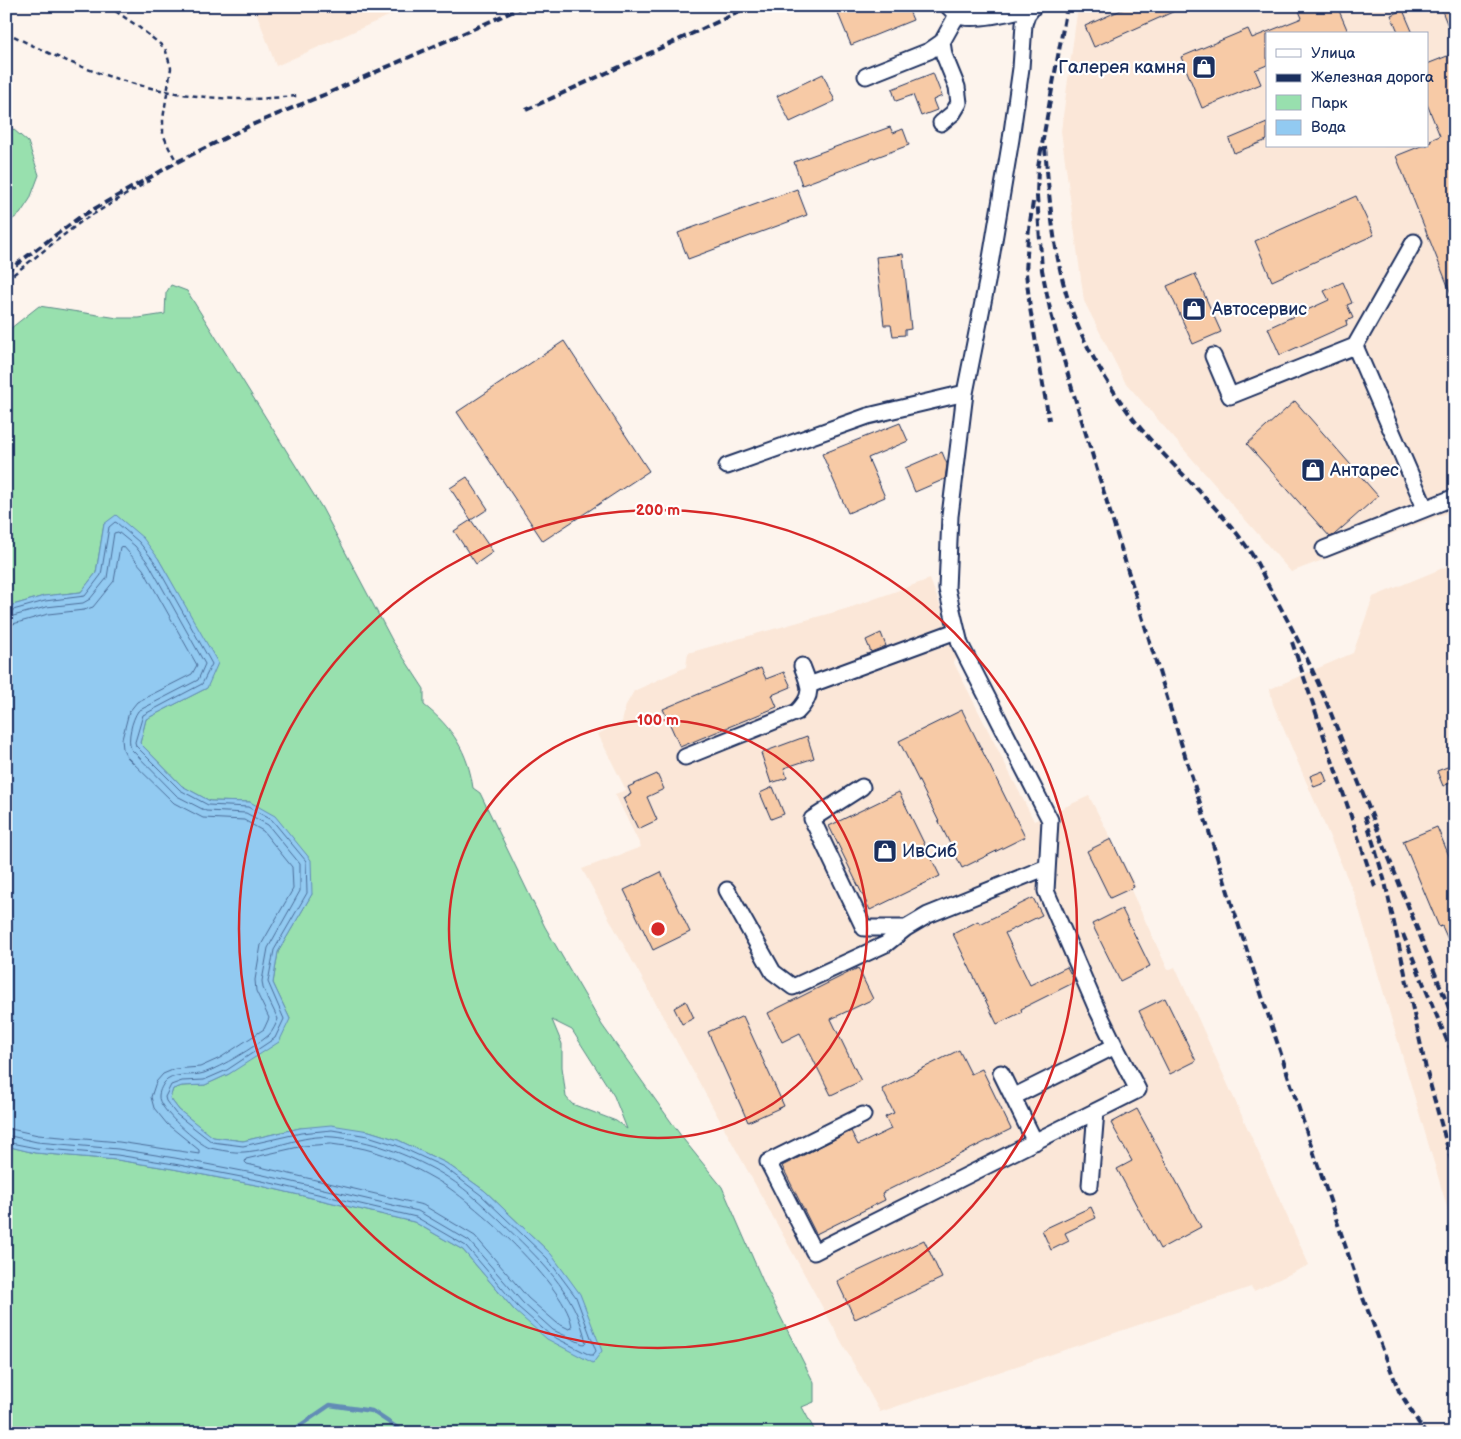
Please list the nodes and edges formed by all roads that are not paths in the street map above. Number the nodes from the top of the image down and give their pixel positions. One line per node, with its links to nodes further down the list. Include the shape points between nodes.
1 (1033, 7): 2 (street, via 966,18); 9 (street, via 1024,24 1022,68 1011,139)
2 (953, 11): 3 (street)
3 (942, 42): 4 (street, via 929,51); 5 (street, via 959,103)
4 (866, 76)
5 (941, 123)
6 (1414, 242): 7 (street)
7 (1355, 346): 8 (street, via 1230,396); 12 (street)
8 (1213, 356)
9 (965, 393): 10 (street, via 868,416); 14 (street, via 950,516 947,588)
10 (727, 466)
11 (1455, 497): 12 (street)
12 (1425, 508): 13 (street)
13 (1324, 549)
14 (956, 631): 16 (street); 19 (street, via 971,668 1050,820)
15 (802, 666): 16 (street)
16 (809, 685): 17 (street, via 805,704 797,712)
17 (685, 757)
18 (862, 787): 21 (street, via 812,819 864,928)
19 (1047, 867): 21 (street, via 928,915); 22 (street, via 1046,891)
20 (727, 890): 21 (street, via 773,972 793,987 886,944)
21 (906, 928)
22 (1115, 1046): 24 (street); 25 (street, via 1138,1090)
23 (1000, 1073): 24 (street)
24 (1012, 1097): 27 (street)
25 (1096, 1111): 27 (street); 28 (street)
26 (863, 1114): 27 (street, via 768,1162 814,1252)
27 (1035, 1142)
28 (1090, 1185)

